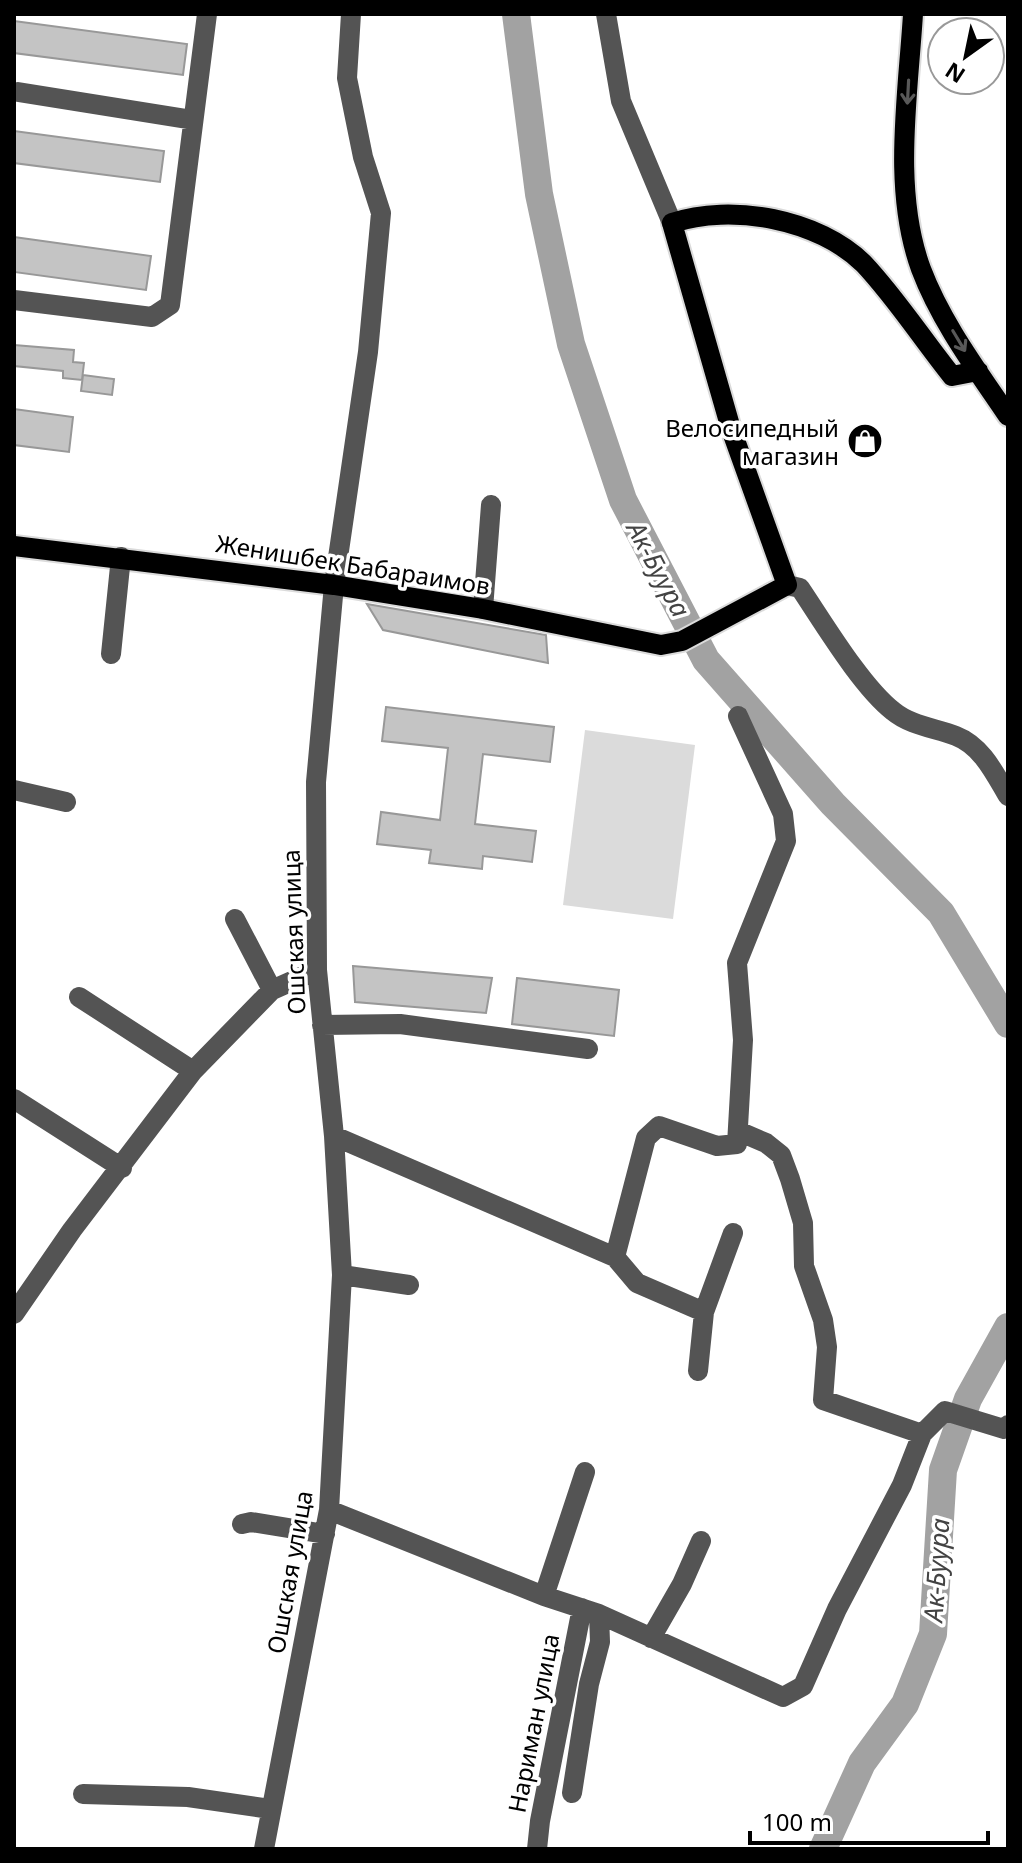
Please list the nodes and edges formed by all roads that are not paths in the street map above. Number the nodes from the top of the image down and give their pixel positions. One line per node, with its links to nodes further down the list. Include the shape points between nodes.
1 (207, 14): 6 (street)
2 (351, 14): 14 (street, Ошская улица, via 347,78 381,213 368,352)
3 (606, 14): 7 (street, via 621,101)
4 (913, 14): 9 (main road, one-way to 9, via 905,144 912,240 939,308)
5 (18, 92): 6 (street)
6 (193, 120): 8 (street, via 170,305 163,313 152,317)
7 (672, 223): 9 (main road, via 693,216 757,215 823,238 862,263 952,376); 15 (main road, via 731,429)
8 (14, 300)
9 (978, 371): 10 (main road)
10 (1008, 416)
11 (491, 505): 16 (street)
12 (14, 546): 13 (main road, Женишбек Бабараимов)
13 (121, 557): 14 (main road, Женишбек Бабараимов); 17 (street)
14 (334, 585): 16 (main road, Женишбек Бабараимов); 23 (street, Ошская улица, via 316,782)
15 (787, 585): 16 (main road, Женишбек Бабараимов, via 682,641 661,645); 20 (street, via 800,588 847,658 893,711 960,737 986,760)
16 (483, 609)
17 (111, 654)
18 (738, 716): 30 (street, via 783,814 786,841 737,963 743,1040)
19 (14, 790): 21 (street)
20 (1008, 796)
21 (66, 802)
22 (235, 919): 24 (street)
23 (317, 970): 24 (street); 26 (street, Ошская улица)
24 (272, 990): 28 (street)
25 (79, 997): 28 (street)
26 (322, 1025): 27 (street, via 400,1024); 31 (street, Ошская улица)
27 (588, 1049)
28 (193, 1071): 32 (street)
29 (14, 1099): 32 (street)
30 (738, 1131): 34 (street, via 737,1144 728,1147 659,1126 652,1131); 41 (street, via 781,1155 790,1179 803,1223 804,1266 823,1320 823,1400)
31 (334, 1136): 34 (street); 35 (street, Ошская улица)
32 (122, 1168): 38 (street)
33 (733, 1233): 37 (street)
34 (615, 1257): 37 (street, via 637,1283)
35 (342, 1275): 36 (street); 43 (street, Ошская улица)
36 (409, 1285)
37 (704, 1312): 39 (street)
38 (14, 1314)
39 (698, 1371)
40 (1008, 1425): 41 (street, via 1004,1429 945,1411)
41 (922, 1434): 49 (street, via 803,1686 783,1697)
42 (585, 1472): 47 (street)
43 (329, 1510): 45 (street, Ошская улица); 47 (street)
44 (242, 1524): 45 (street)
45 (325, 1534): 52 (street, Ошская улица)
46 (701, 1541): 49 (street)
47 (544, 1596): 48 (street)
48 (590, 1611): 49 (street); 50 (street, via 600,1642); 54 (street, Нариман улица)
49 (651, 1638)
50 (572, 1793)
51 (83, 1794): 52 (street, via 188,1797)
52 (270, 1809): 53 (street, Ошская улица)
53 (264, 1849)
54 (537, 1849)

